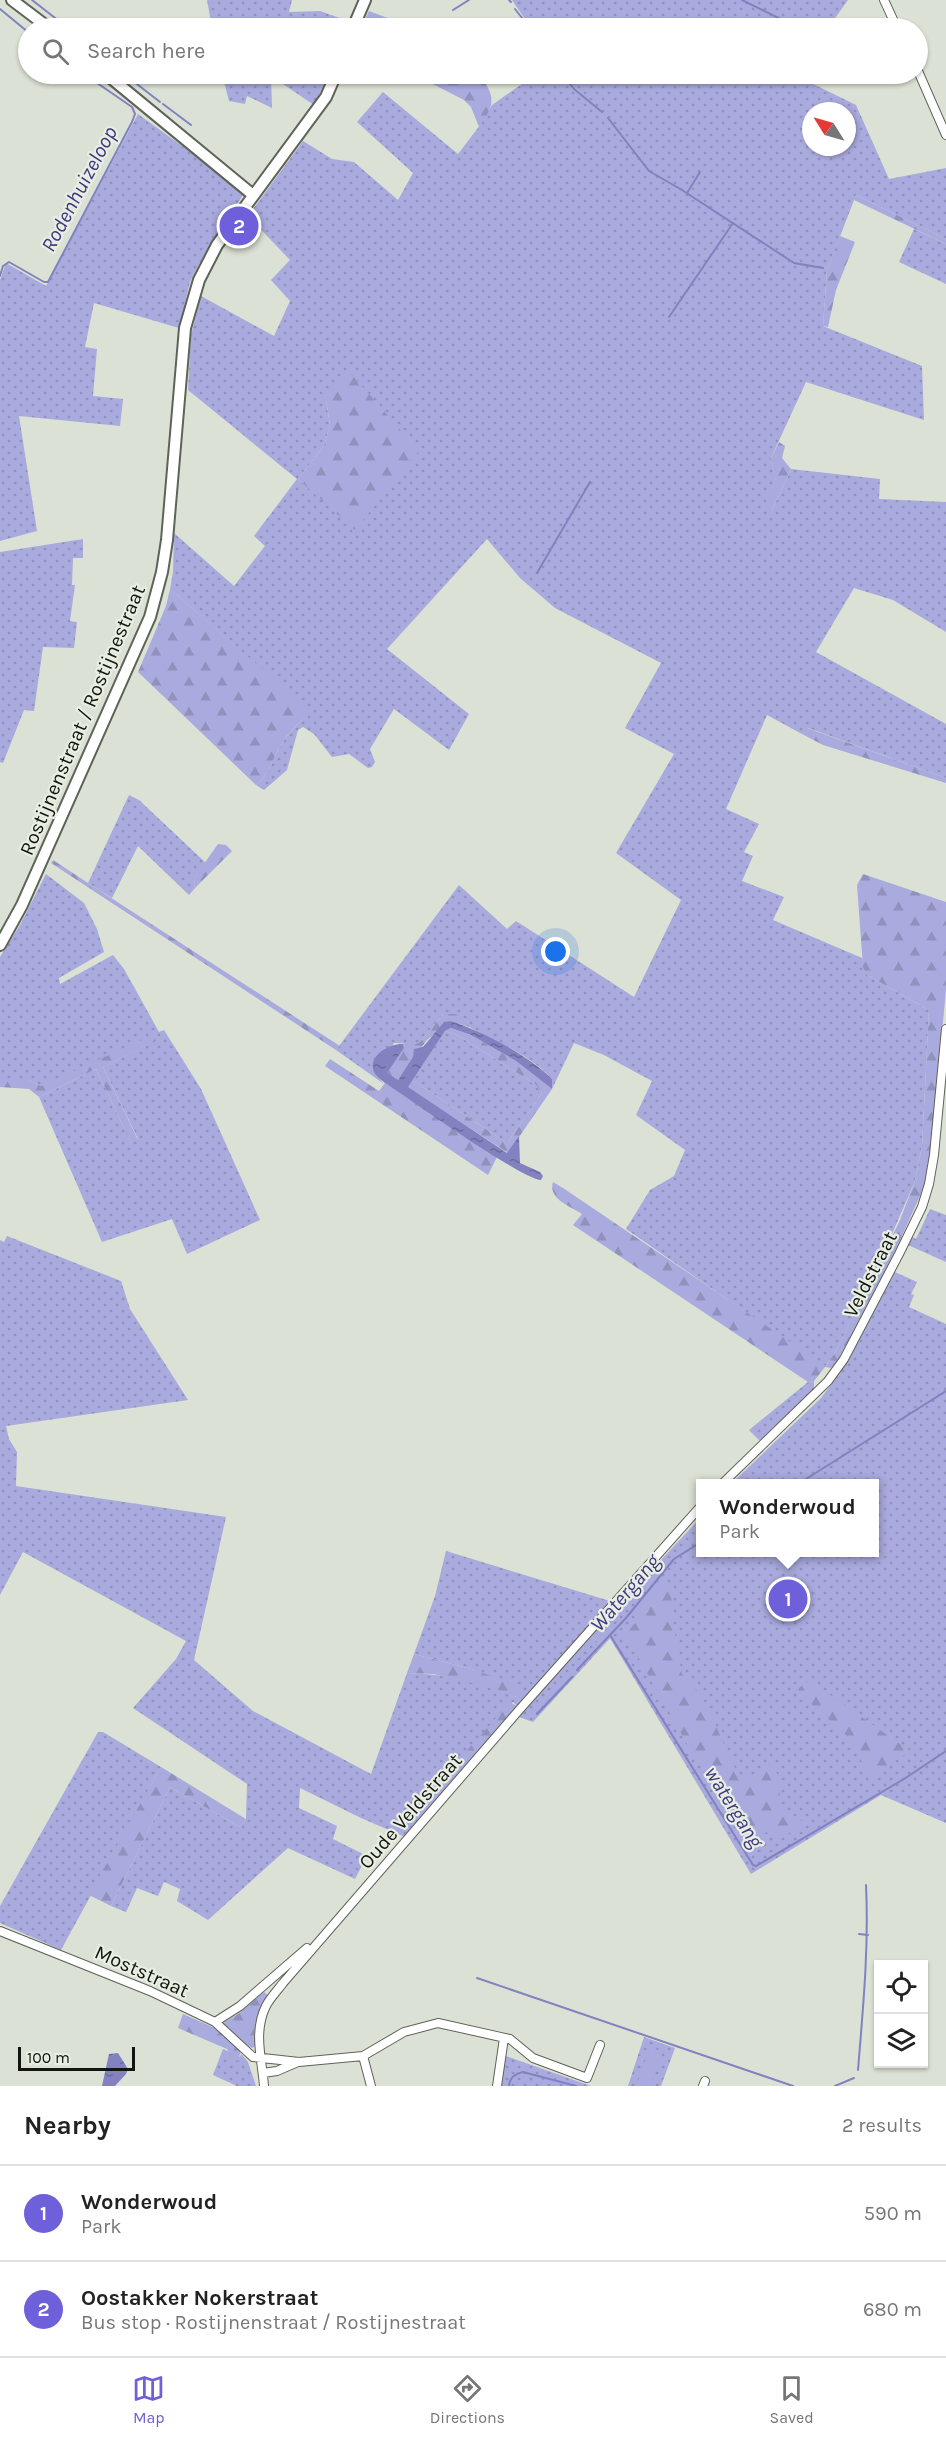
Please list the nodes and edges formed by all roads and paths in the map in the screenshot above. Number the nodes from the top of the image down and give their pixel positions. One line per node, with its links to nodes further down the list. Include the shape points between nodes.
1 (12, 0): 4 (street)
2 (365, 0): 5 (street)
3 (884, 0): 6 (street)
4 (36, 18)
5 (357, 18)
6 (892, 18)
7 (118, 84): 11 (street)
8 (332, 84): 11 (street, Rostijnenstraat / Rostijnestraat)
9 (924, 84): 10 (street)
10 (946, 135)
11 (253, 195): 12 (street, Rostijnenstraat / Rostijnestraat, via 209,259 189,311 181,362 167,540 150,617 22,905)
12 (0, 945)
13 (946, 1029): 14 (street, Veldstraat, via 929,1184 900,1254 844,1359 828,1381)
14 (727, 1479)
15 (696, 1512): 17 (street, Oude Veldstraat)
16 (0, 1931): 18 (street, Moststraat, via 150,1991)
17 (323, 1935): 18 (street, Oude Veldstraat, via 240,2006); 22 (street, Oude Veldstraat, via 266,2006 258,2039)
18 (214, 2022): 22 (street, Moststraat, via 253,2057)
19 (504, 2038): 20 (street, via 533,2058 587,2078); 21 (street, via 438,2022 404,2032); 27 (street)
20 (600, 2045)
21 (363, 2056): 23 (street); 26 (street)
22 (261, 2058): 23 (street); 24 (street, Oude Veldstraat)
23 (299, 2062): 24 (street)
24 (263, 2073): 25 (street, Oude Veldstraat)
25 (264, 2086)
26 (371, 2086)
27 (497, 2086)

